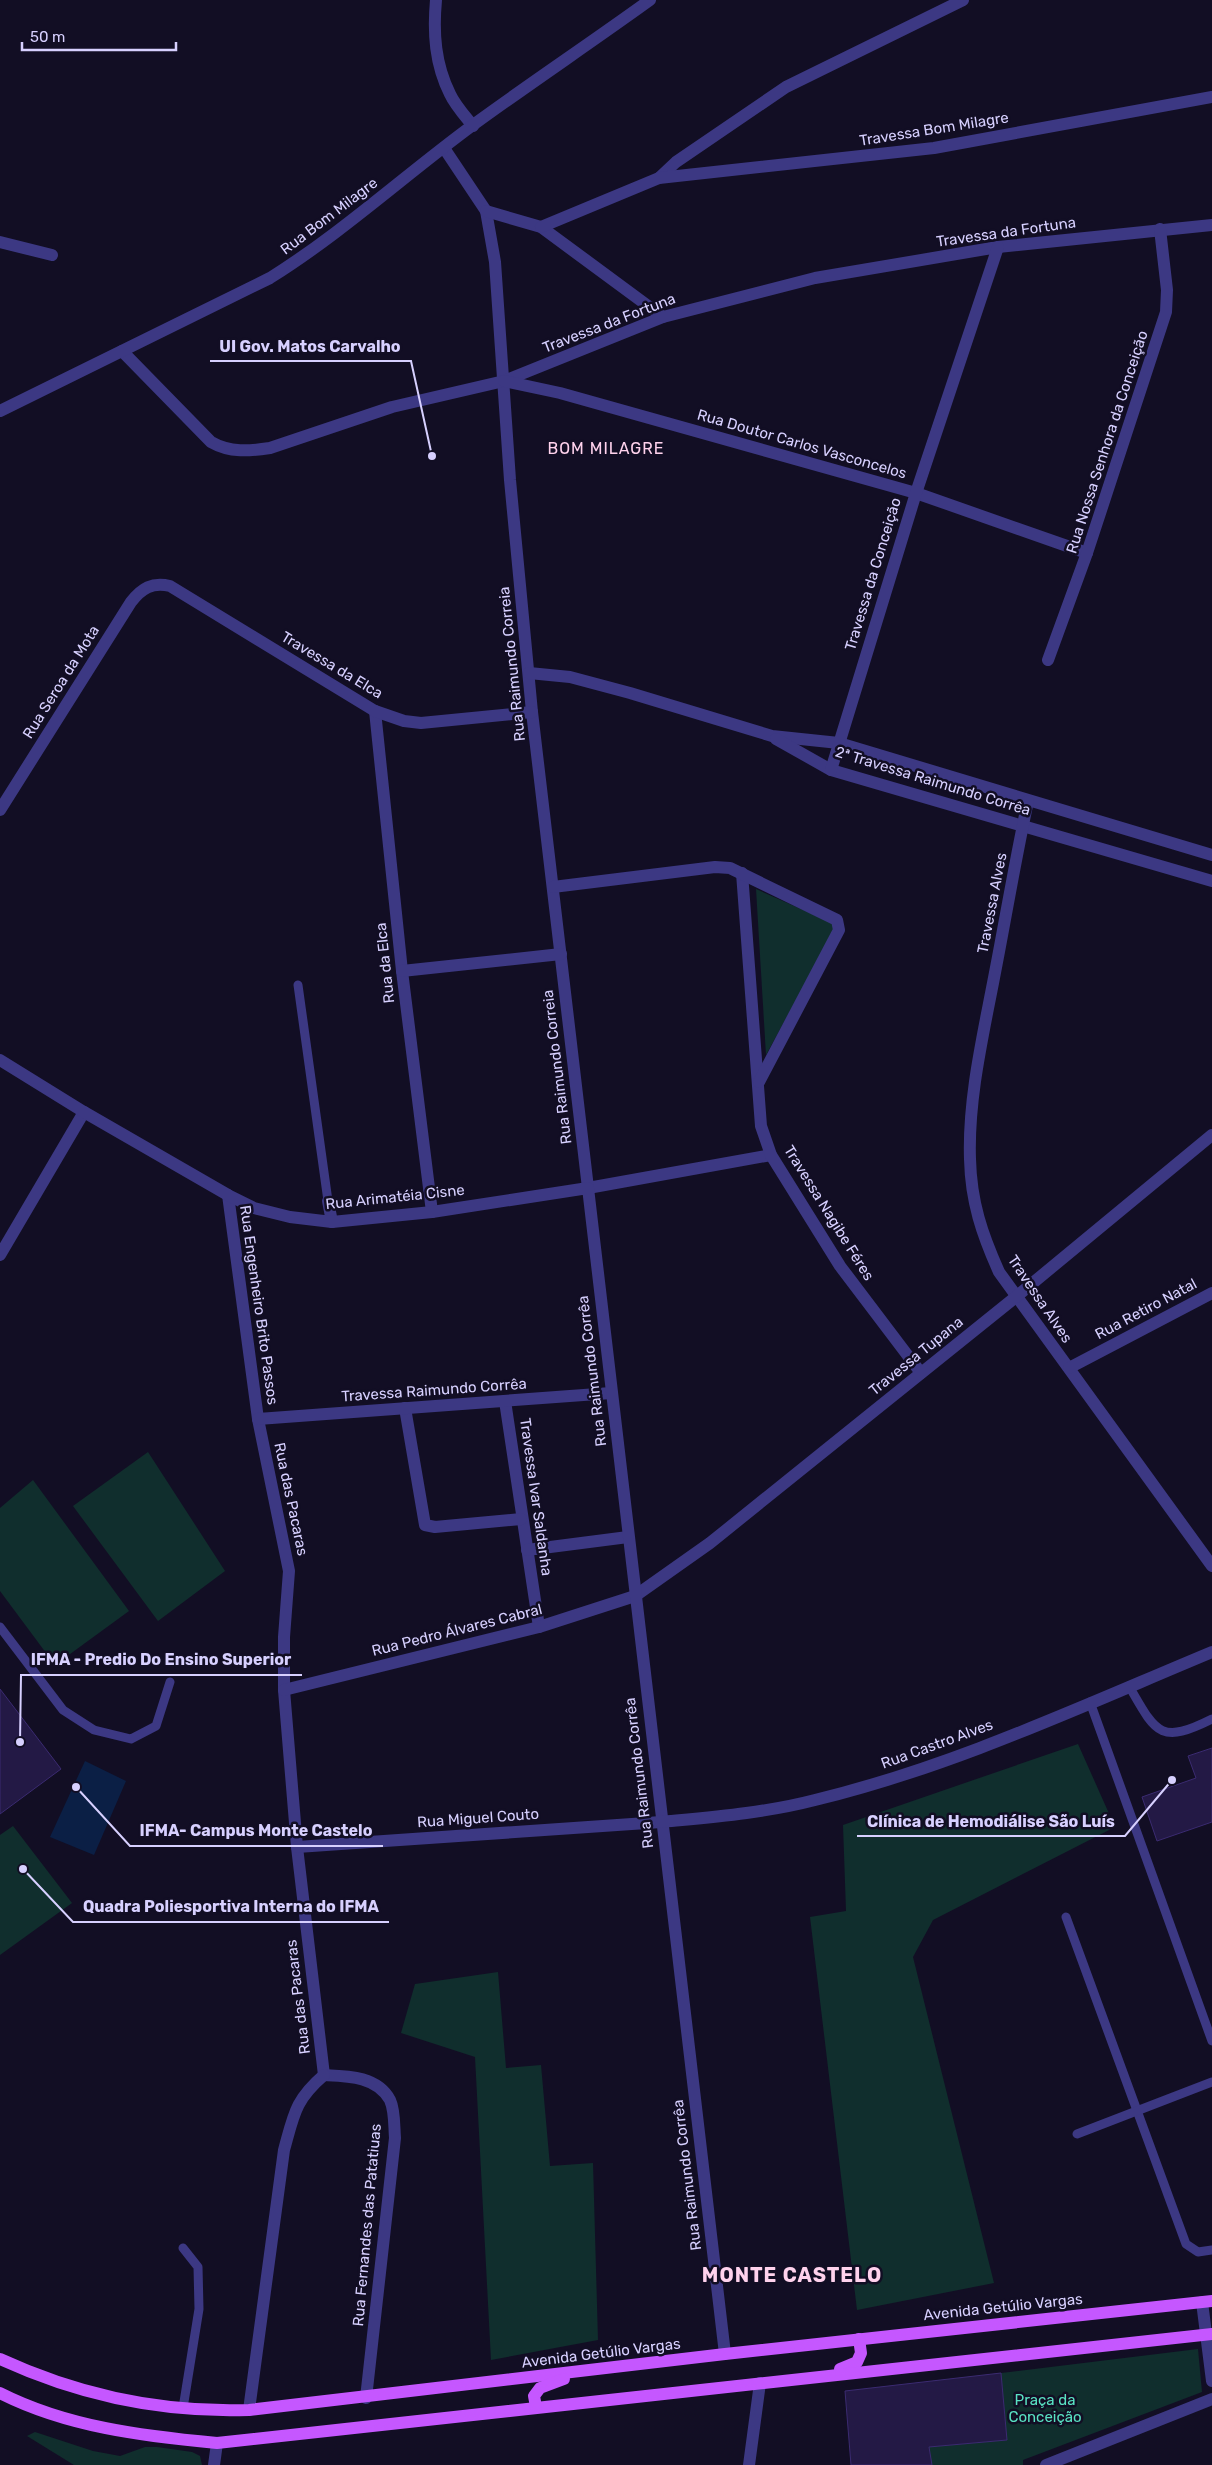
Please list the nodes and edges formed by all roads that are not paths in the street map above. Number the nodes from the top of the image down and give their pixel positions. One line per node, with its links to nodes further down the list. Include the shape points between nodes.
1 (436, 0): 5 (street, via 437,60 450,95)
2 (650, 0): 5 (street, Rua Bom Milagre)
3 (962, 0): 7 (street, Travessa Bom Milagre, via 786,87 676,162)
4 (1212, 97): 7 (street, Travessa Bom Milagre, via 934,148)
5 (473, 126): 6 (street, Rua Bom Milagre)
6 (444, 148): 8 (street, Rua Raimundo Correia); 16 (street, Rua Bom Milagre, via 324,243 270,278)
7 (659, 178): 10 (street, Travessa Bom Milagre)
8 (486, 211): 10 (street); 17 (street, Rua Raimundo Correia, via 495,262)
9 (1212, 225): 11 (street, Travessa da Fortuna)
10 (541, 227): 15 (street)
11 (1160, 229): 13 (street, Travessa da Fortuna); 20 (street, Rua Nossa Senhora da Conceição, via 1167,290 1166,312)
12 (0, 242): 14 (street)
13 (998, 247): 15 (street, Travessa da Fortuna, via 815,278); 19 (street, Travessa da Conceição)
14 (52, 255)
15 (663, 317): 17 (street, Travessa da Fortuna)
16 (122, 351): 17 (street, Travessa da Fortuna, via 211,442 238,451 270,448 392,407); 18 (street, Rua Bom Milagre)
17 (504, 381): 19 (street, Rua Doutor Carlos Vasconcelos, via 560,393); 23 (street, Rua Raimundo Correia)
18 (0, 412)
19 (916, 493): 20 (street, Rua Doutor Carlos Vasconcelos); 27 (street, Travessa da Conceição)
20 (1087, 554): 22 (street, Rua Nossa Senhora da Conceição)
21 (159, 583): 24 (street, Travessa da Elca, via 170,586); 30 (street, Rua Seroa da Mota, via 147,586 132,602)
22 (1048, 660)
23 (529, 673): 25 (street, Rua Raimundo Correia); 26 (street, via 570,677)
24 (374, 711): 25 (street, Travessa da Elca, via 421,723); 37 (street, Rua da Elca)
25 (532, 712): 35 (street, Rua Raimundo Correia)
26 (772, 736): 27 (street, 2ª Travessa Raimundo Corrêa); 28 (street, 2ª Travessa Raimundo Corrêa)
27 (839, 743): 28 (street, Travessa da Conceição); 29 (street, 2ª Travessa Raimundo Corrêa)
28 (831, 770): 31 (street, 2ª Travessa Raimundo Corrêa)
29 (1028, 800): 31 (street, Travessa Alves); 32 (street, 2ª Travessa Raimundo Corrêa)
30 (0, 810)
31 (1023, 825): 34 (street, 2ª Travessa Raimundo Corrêa); 51 (street, Travessa Alves, via 987,1015 972,1110 970,1159 973,1196 981,1230 999,1272)
32 (1212, 855)
33 (742, 873): 35 (street, via 715,867); 40 (street, Travessa Nagibe Féres); 40 (street, via 826,914 837,920 839,925)
34 (1212, 881)
35 (553, 887): 36 (street, Rua Raimundo Correia)
36 (560, 954): 37 (street); 44 (street, Rua Raimundo Correia)
37 (402, 970): 47 (street, Rua da Elca)
38 (298, 985): 46 (lane)
39 (0, 1060): 41 (street, Rua Arimatéia Cisne)
40 (759, 1082): 43 (street, Travessa Nagibe Féres, via 762,1126)
41 (84, 1112): 45 (street, Rua Arimatéia Cisne); 49 (street)
42 (1212, 1134): 51 (street, Travessa Tupana)
43 (771, 1154): 44 (street, Rua Arimatéia Cisne); 53 (street, Travessa Nagibe Féres, via 840,1266)
44 (588, 1188): 47 (street, Rua Arimatéia Cisne); 54 (street, Rua Raimundo Corrêa)
45 (228, 1195): 48 (street, Rua Arimatéia Cisne, via 254,1208); 57 (street, Rua Engenheiro Brito Passos)
46 (328, 1201): 48 (street)
47 (432, 1212): 48 (street, Rua Arimatéia Cisne)
48 (332, 1222)
49 (0, 1255)
50 (1212, 1293): 52 (street, Rua Retiro Natal)
51 (1018, 1296): 52 (street, Travessa Alves); 53 (street, Travessa Tupana)
52 (1069, 1368): 61 (street, Travessa Alves)
53 (921, 1374): 62 (street, Travessa Tupana, via 710,1543)
54 (611, 1393): 55 (street, Travessa Raimundo Corrêa); 59 (street, Rua Raimundo Corrêa)
55 (505, 1401): 56 (street, Travessa Raimundo Corrêa); 58 (street, Travessa Ivar Saldanha)
56 (405, 1408): 57 (street, Travessa Raimundo Corrêa); 58 (street, via 425,1525 436,1527)
57 (258, 1419): 68 (street, Rua das Pacaras, via 289,1571)
58 (522, 1519): 60 (street, Travessa Ivar Saldanha)
59 (628, 1537): 60 (street); 62 (street, Rua Raimundo Corrêa)
60 (526, 1550): 63 (street, Travessa Ivar Saldanha)
61 (1212, 1566)
62 (635, 1596): 63 (street, Rua Pedro Álvares Cabral); 71 (street, Rua Raimundo Corrêa)
63 (539, 1627): 68 (street, Rua Pedro Álvares Cabral)
64 (0, 1628): 66 (lane, via 63,1710 94,1730 132,1739 156,1726)
65 (1212, 1652): 67 (street, Rua Castro Alves)
66 (170, 1682)
67 (1129, 1686): 69 (street, Rua Castro Alves); 70 (lane, via 1138,1703 1161,1731 1170,1734 1188,1732)
68 (284, 1690): 72 (street, Rua das Pacaras)
69 (1090, 1702): 71 (street, Rua Castro Alves, via 966,1752 814,1801 741,1814); 74 (lane)
70 (1212, 1719)
71 (661, 1822): 72 (street, Rua Miguel Couto); 84 (street, Rua Raimundo Corrêa)
72 (297, 1848): 75 (street, Rua das Pacaras)
73 (1066, 1917): 77 (lane)
74 (1212, 2041)
75 (324, 2075): 91 (street, Rua Fernandes das Patatiuas, via 350,2076 370,2082 390,2100 394,2118 395,2138); 95 (street, via 308,2089 295,2108 284,2150)
76 (1212, 2082): 77 (lane)
77 (1136, 2110): 78 (lane); 80 (lane, via 1186,2244 1198,2252)
78 (1077, 2134)
79 (184, 2248): 94 (lane, via 198,2267 199,2309)
80 (1212, 2250)
81 (1207, 2302): 82 (street); 83 (main road, Avenida Getúlio Vargas)
82 (1209, 2334): 87 (main road); 88 (street)
83 (859, 2339): 84 (main road, Avenida Getúlio Vargas); 87 (main road, via 861,2353 851,2366)
84 (725, 2354): 86 (main road, Avenida Getúlio Vargas)
85 (0, 2359): 94 (main road, Avenida Getúlio Vargas, via 84,2390 144,2404)
86 (595, 2370): 91 (main road, Avenida Getúlio Vargas); 93 (main road, via 540,2388 534,2396)
87 (799, 2379): 89 (main road)
88 (1212, 2381)
89 (760, 2383): 93 (main road); 98 (street)
90 (0, 2393): 96 (main road, via 86,2424 133,2434)
91 (366, 2398): 95 (main road, Avenida Getúlio Vargas)
92 (1212, 2399): 99 (street)
93 (536, 2407): 96 (main road)
94 (183, 2408): 95 (main road, Avenida Getúlio Vargas)
95 (249, 2410)
96 (217, 2443): 97 (street)
97 (214, 2465)
98 (749, 2465)
99 (1046, 2465)

